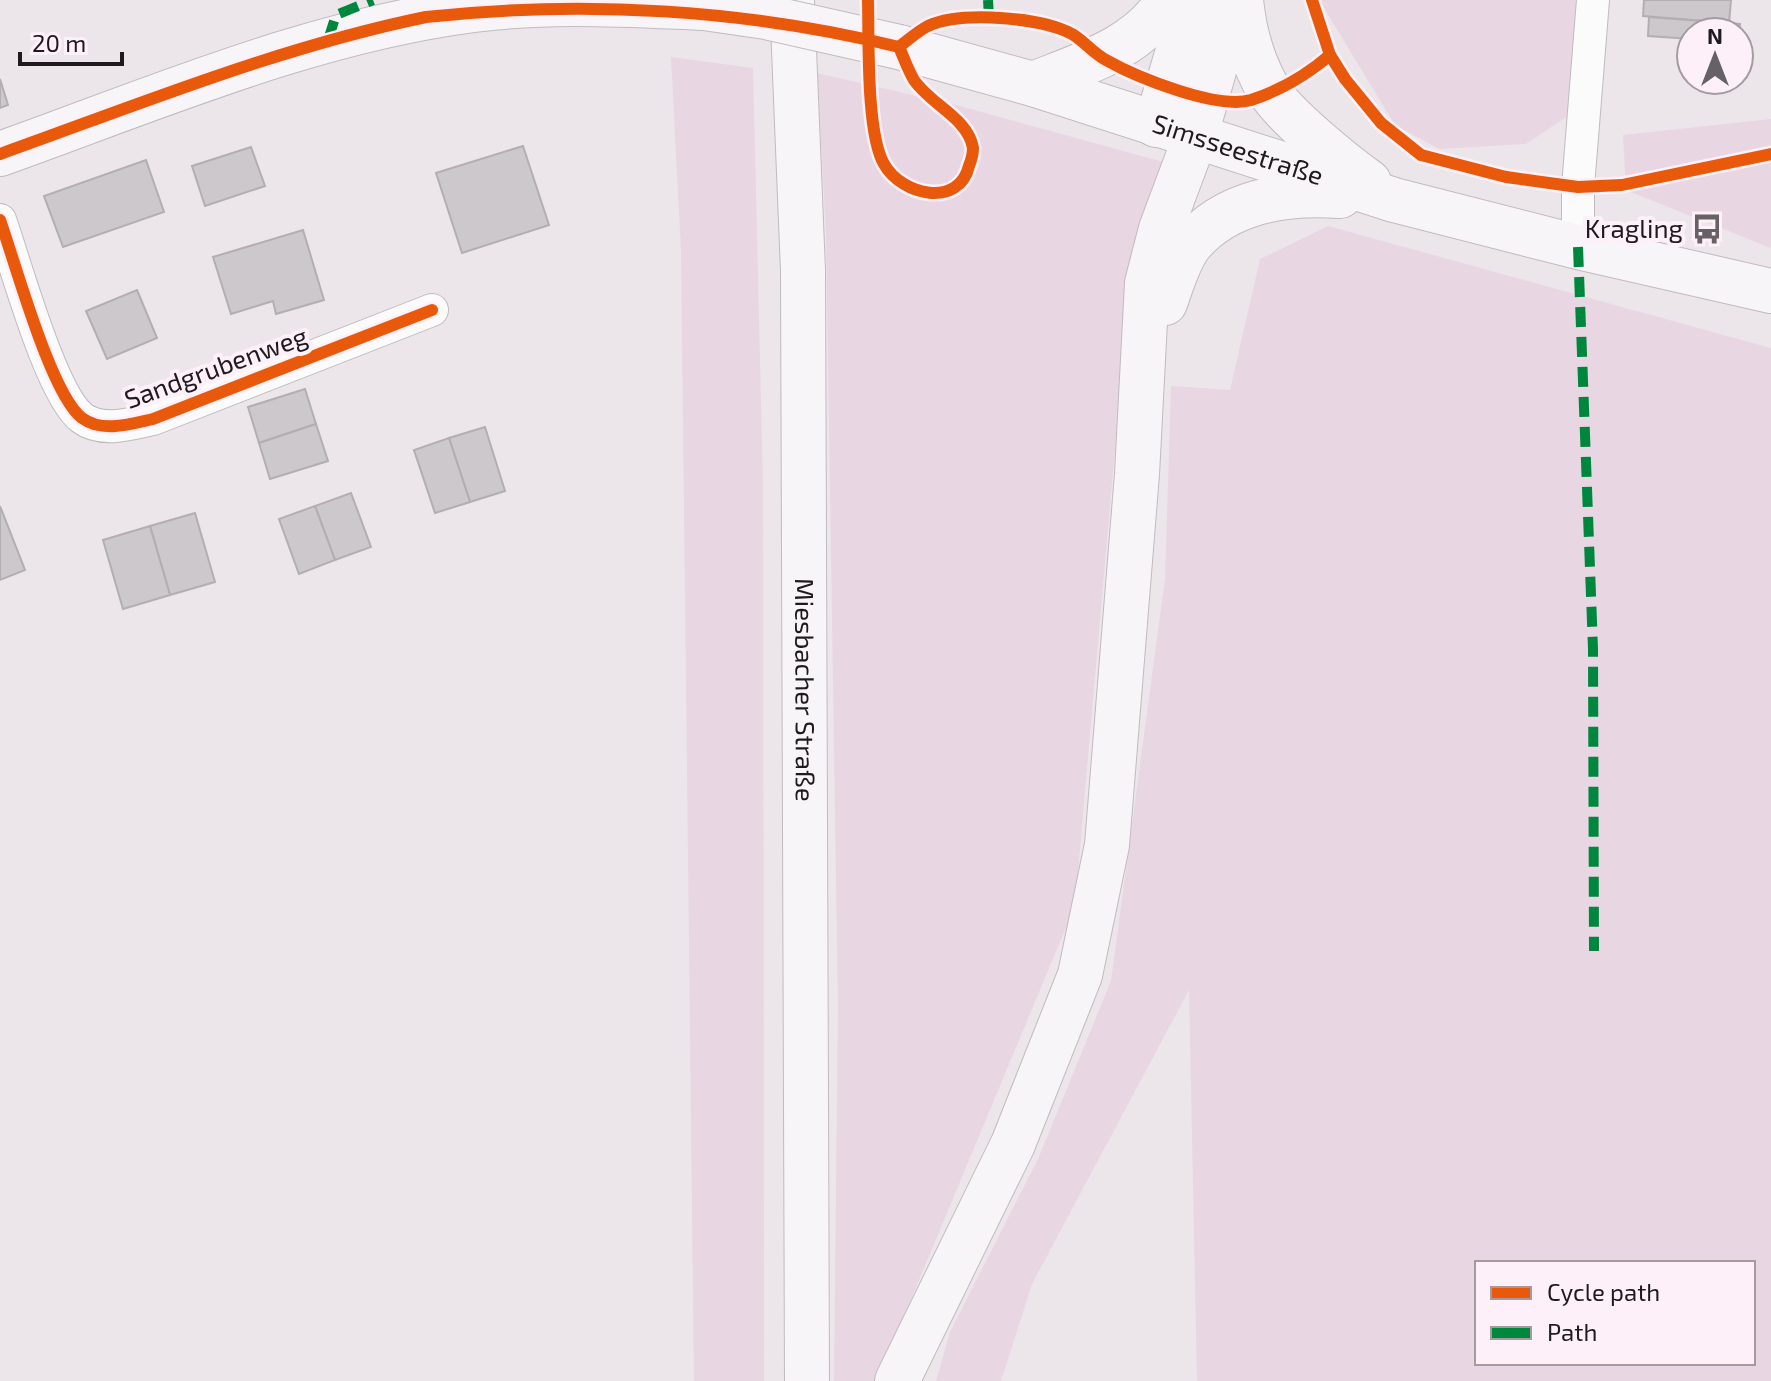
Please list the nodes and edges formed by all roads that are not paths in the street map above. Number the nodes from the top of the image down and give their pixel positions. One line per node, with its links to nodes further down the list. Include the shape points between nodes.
1 (792, 0): 19 (main road, Miesbacher Straße, via 803,318)
2 (1168, 0): 10 (main road, via 1138,36)
3 (1193, 0): 11 (main road)
4 (1234, 0): 11 (main road)
5 (1241, 0): 13 (main road, via 1269,92 1335,158)
6 (1593, 0): 15 (street)
7 (525, 2): 8 (main road, Simsseestraße); 9 (main road, Simsseestraße)
8 (695, 4): 10 (main road, Simsseestraße, bridge, via 899,47)
9 (476, 5): 12 (main road, Simsseestraße, via 328,40)
10 (1033, 84): 11 (main road, Simsseestraße)
11 (1175, 131): 13 (main road, Simsseestraße); 18 (main road, via 1147,283)
12 (0, 154)
13 (1394, 200): 15 (main road, Simsseestraße); 18 (main road, via 1311,194 1272,198 1211,225 1188,247 1176,274)
14 (0, 220): 17 (street, Sandgrubenweg, via 62,395 83,419 116,428 153,419)
15 (1578, 247): 16 (main road, Simsseestraße)
16 (1771, 291)
17 (432, 310)
18 (1140, 385): 20 (main road, via 1107,845 1080,975 1013,1144)
19 (807, 1381)
20 (897, 1381)

